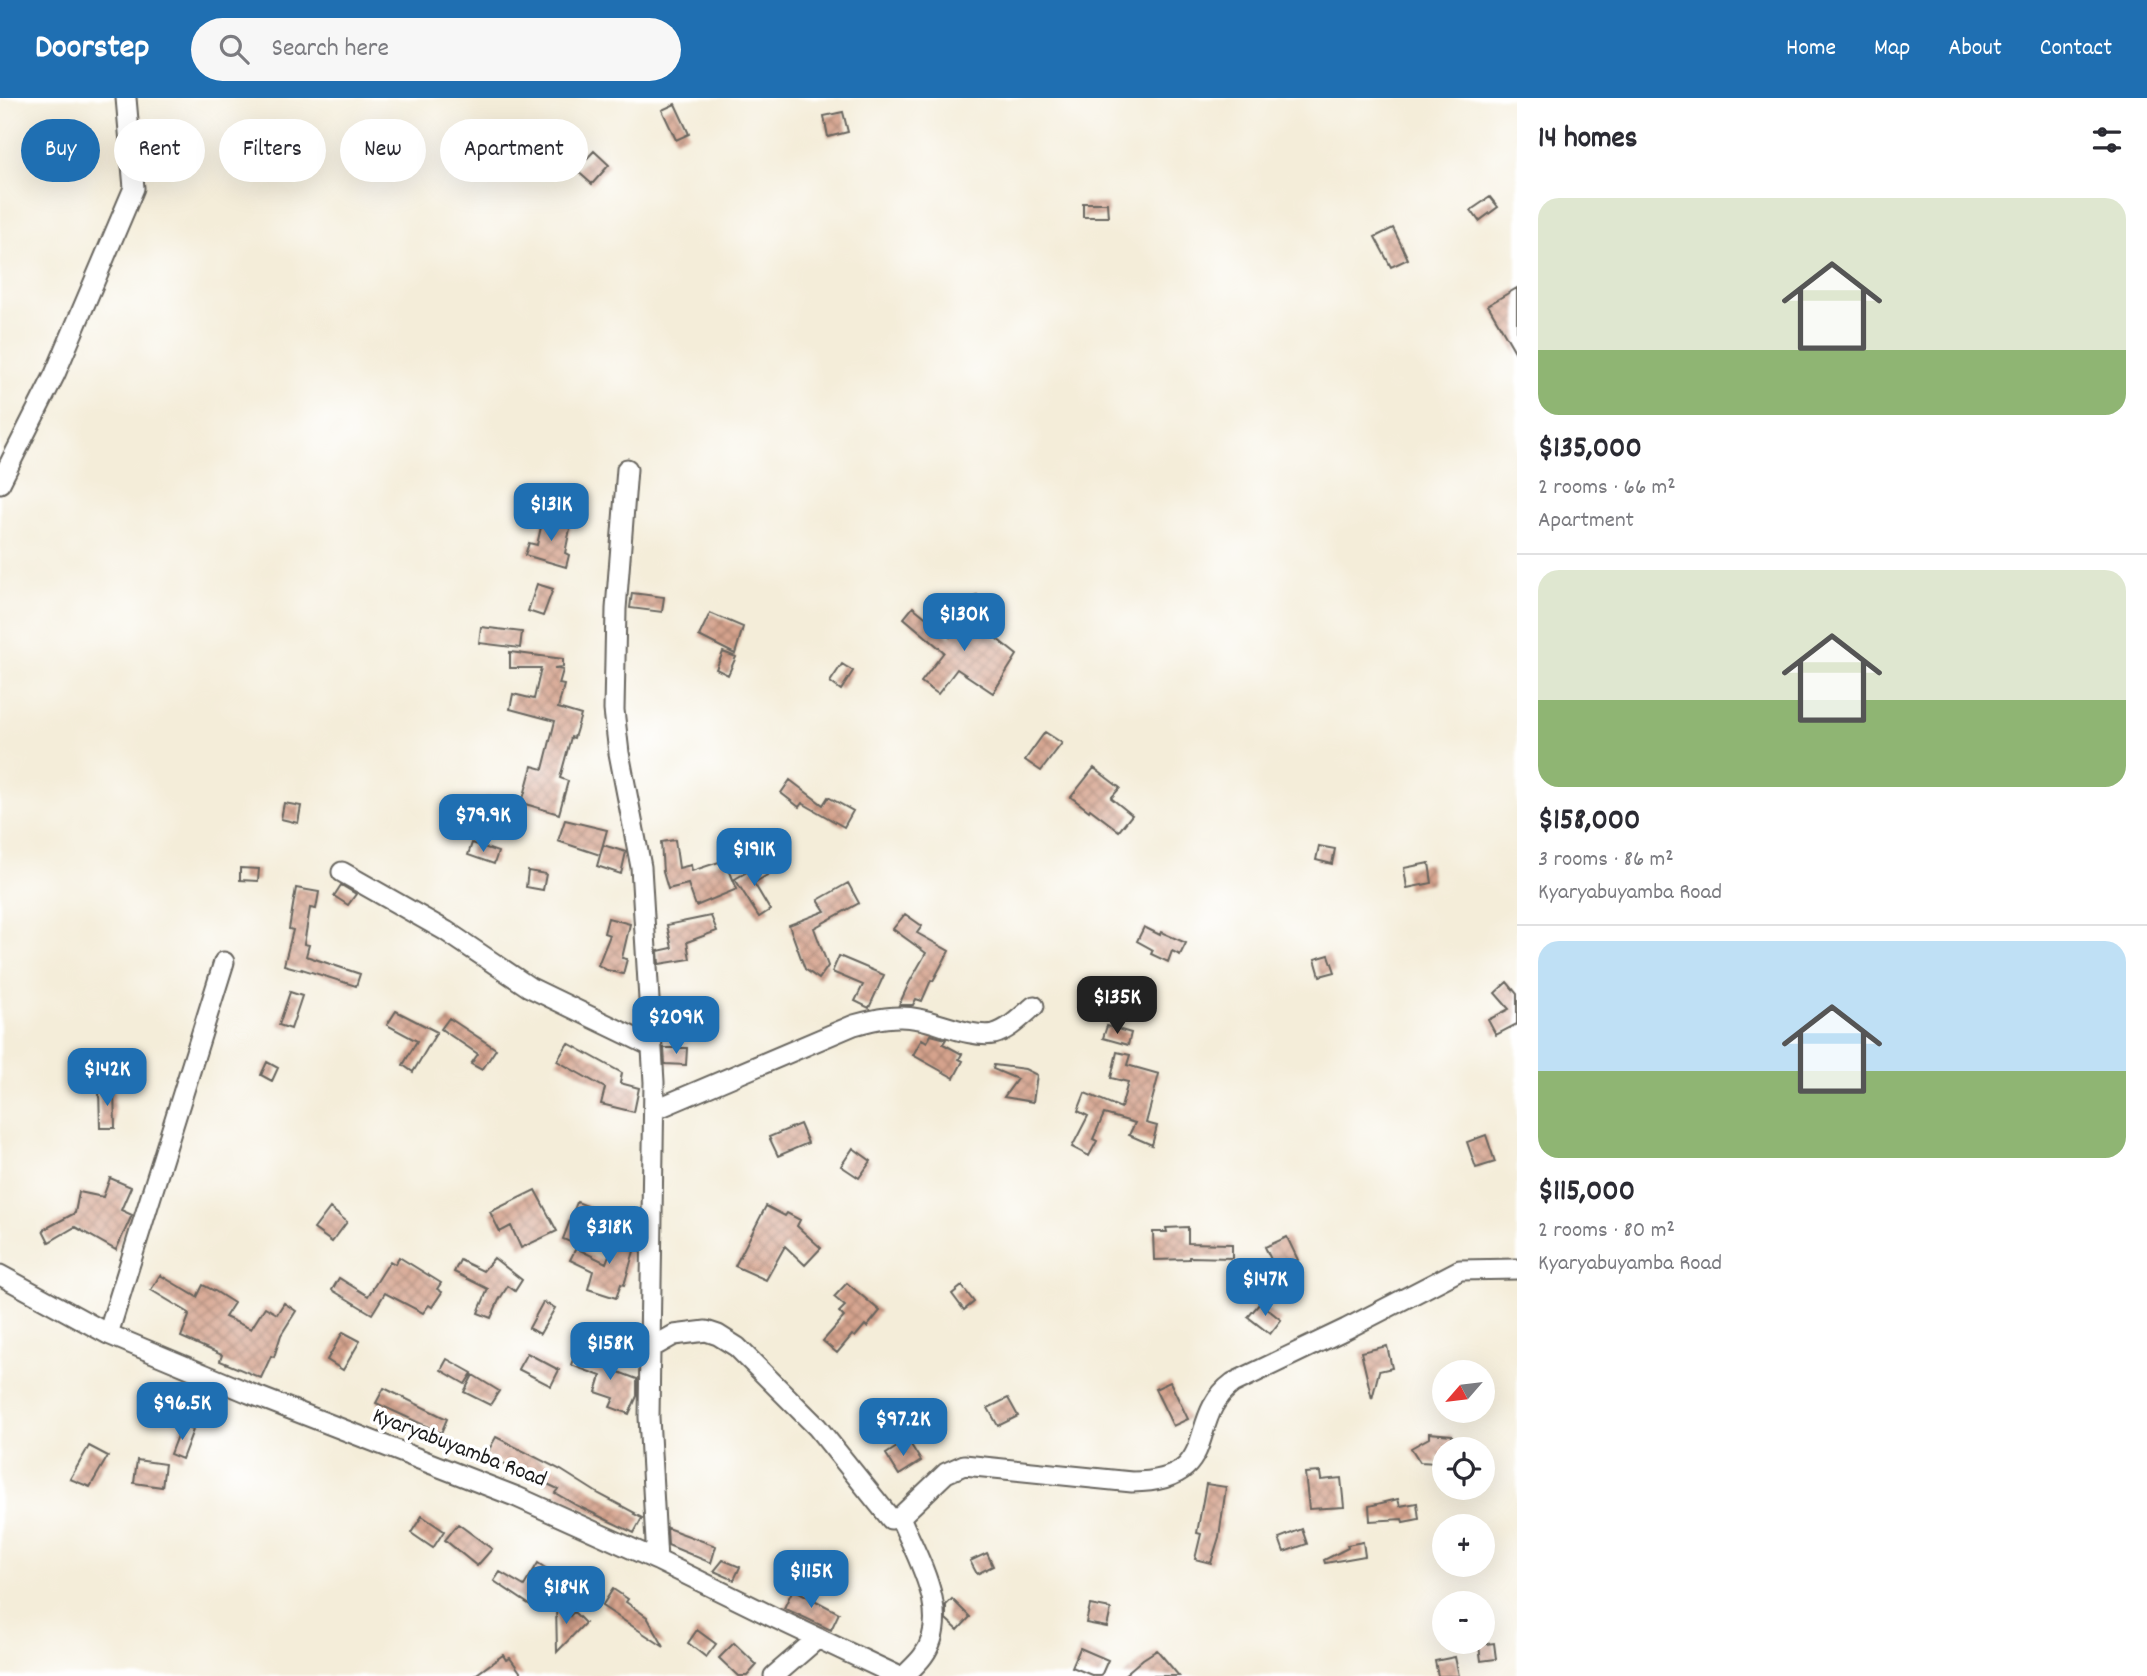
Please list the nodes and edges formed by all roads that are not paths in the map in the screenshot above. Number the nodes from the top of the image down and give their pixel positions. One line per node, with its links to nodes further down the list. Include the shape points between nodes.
1 (126, 98): 3 (street, via 134,188 55,374)
2 (627, 469): 7 (street, via 614,710 640,867)
3 (0, 483)
4 (342, 872): 7 (street, via 446,931 529,987)
5 (224, 961): 11 (street)
6 (1034, 1006): 8 (street, via 995,1034 982,1035 916,1018 871,1020)
7 (651, 1046): 8 (street)
8 (654, 1110): 12 (street)
9 (1517, 1269): 13 (street, via 1460,1270 1234,1383 1216,1403 1196,1453 1172,1476 1132,1482 964,1465 946,1473)
10 (0, 1275): 11 (street, Kyaryabuyamba Road)
11 (108, 1335): 14 (street, Kyaryabuyamba Road, via 517,1497)
12 (651, 1348): 13 (street, via 674,1335 706,1331 737,1347 817,1427 891,1519); 14 (street, via 649,1417)
13 (900, 1517): 18 (street, via 928,1585 936,1625 923,1657)
14 (657, 1560): 15 (street, Kyaryabuyamba Road)
15 (818, 1638): 16 (street); 17 (street, Kyaryabuyamba Road)
16 (774, 1676)
17 (898, 1676)
18 (904, 1676)

